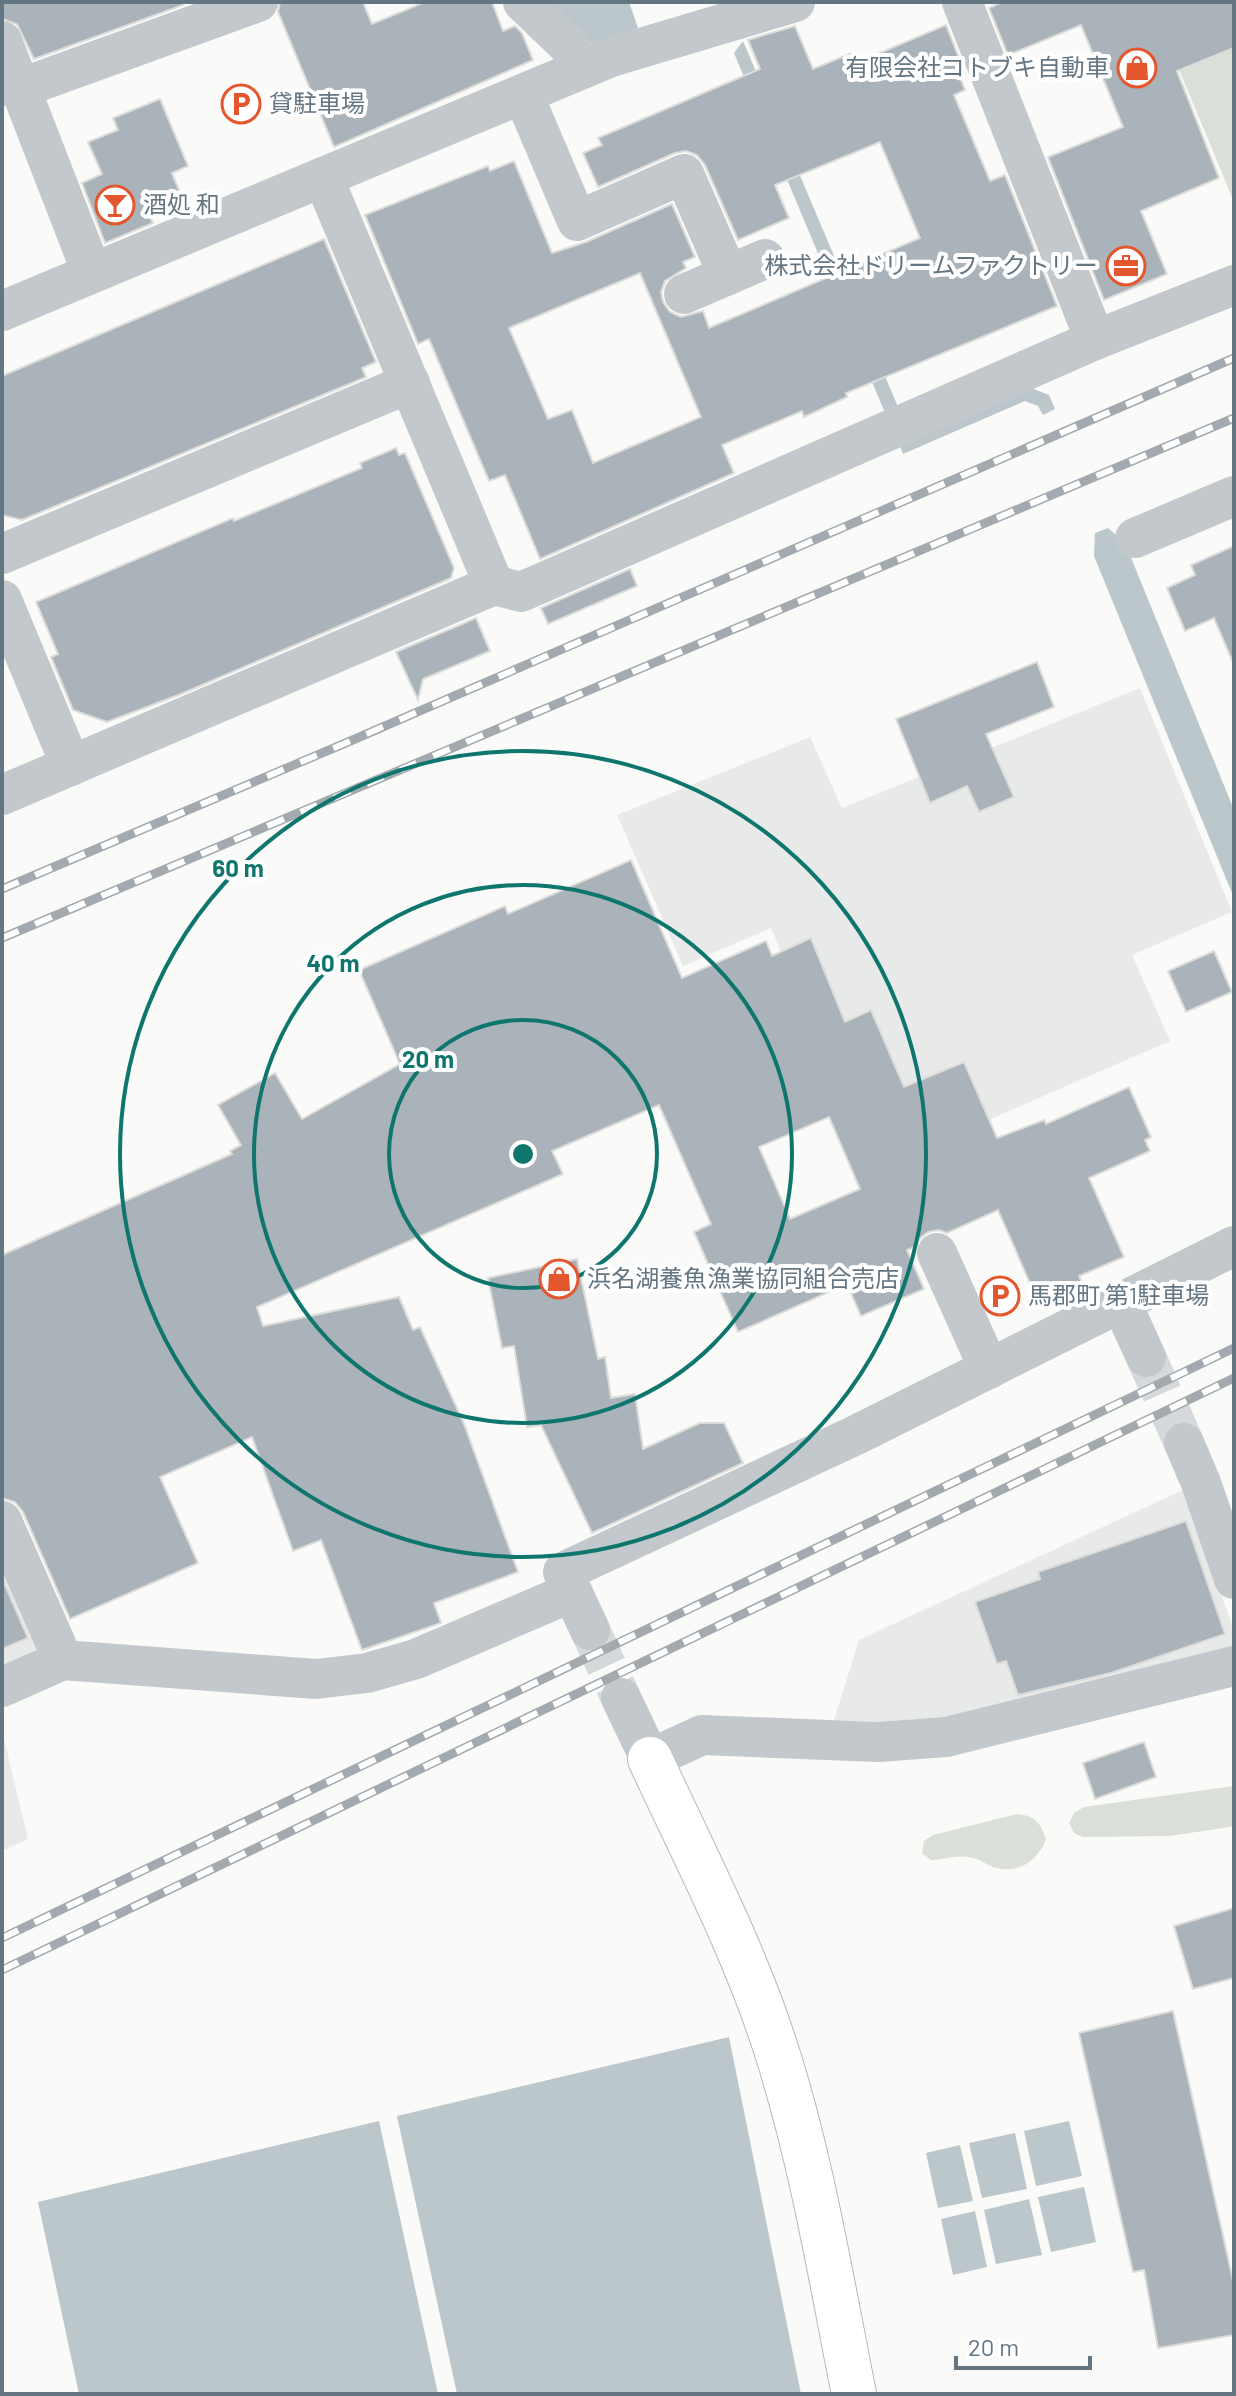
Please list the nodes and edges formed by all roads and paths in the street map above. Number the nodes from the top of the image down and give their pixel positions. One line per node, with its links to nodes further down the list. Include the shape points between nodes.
1 (258, 2): 7 (street, via 39,82)
2 (523, 2): 6 (street, via 571,48)
3 (795, 2): 6 (street)
4 (962, 2): 16 (street)
5 (2, 41): 7 (street)
6 (580, 70): 8 (street)
7 (11, 86): 11 (street)
8 (523, 94): 9 (street); 12 (street, via 577,221 684,174)
9 (323, 177): 11 (street); 17 (street)
10 (765, 259): 12 (street)
11 (92, 273): 15 (street)
12 (728, 275): 14 (street)
13 (1234, 285): 16 (street)
14 (684, 294)
15 (2, 311)
16 (1095, 340): 21 (street, via 521,592)
17 (410, 383): 20 (street); 21 (street)
18 (1234, 496): 19 (street)
19 (1135, 538)
20 (2, 554)
21 (494, 585): 23 (street)
22 (2, 600): 23 (street)
23 (71, 766): 24 (street)
24 (2, 795)
25 (1234, 1246): 27 (street)
26 (937, 1253): 29 (street)
27 (1121, 1302): 28 (street); 29 (street)
28 (1146, 1357)
29 (989, 1369): 33 (street, via 563,1572)
30 (1184, 1443): 32 (street)
31 (2, 1521): 35 (street)
32 (1234, 1579)
33 (572, 1592): 34 (street); 35 (street, via 416,1659 367,1673 316,1679)
34 (590, 1630)
35 (63, 1660): 37 (street)
36 (1234, 1666): 39 (street, via 946,1737 878,1742 702,1735)
37 (2, 1687)
38 (621, 1698): 39 (street)
39 (650, 1759): 40 (street, via 733,1937 775,2047 807,2161)
40 (854, 2394)

